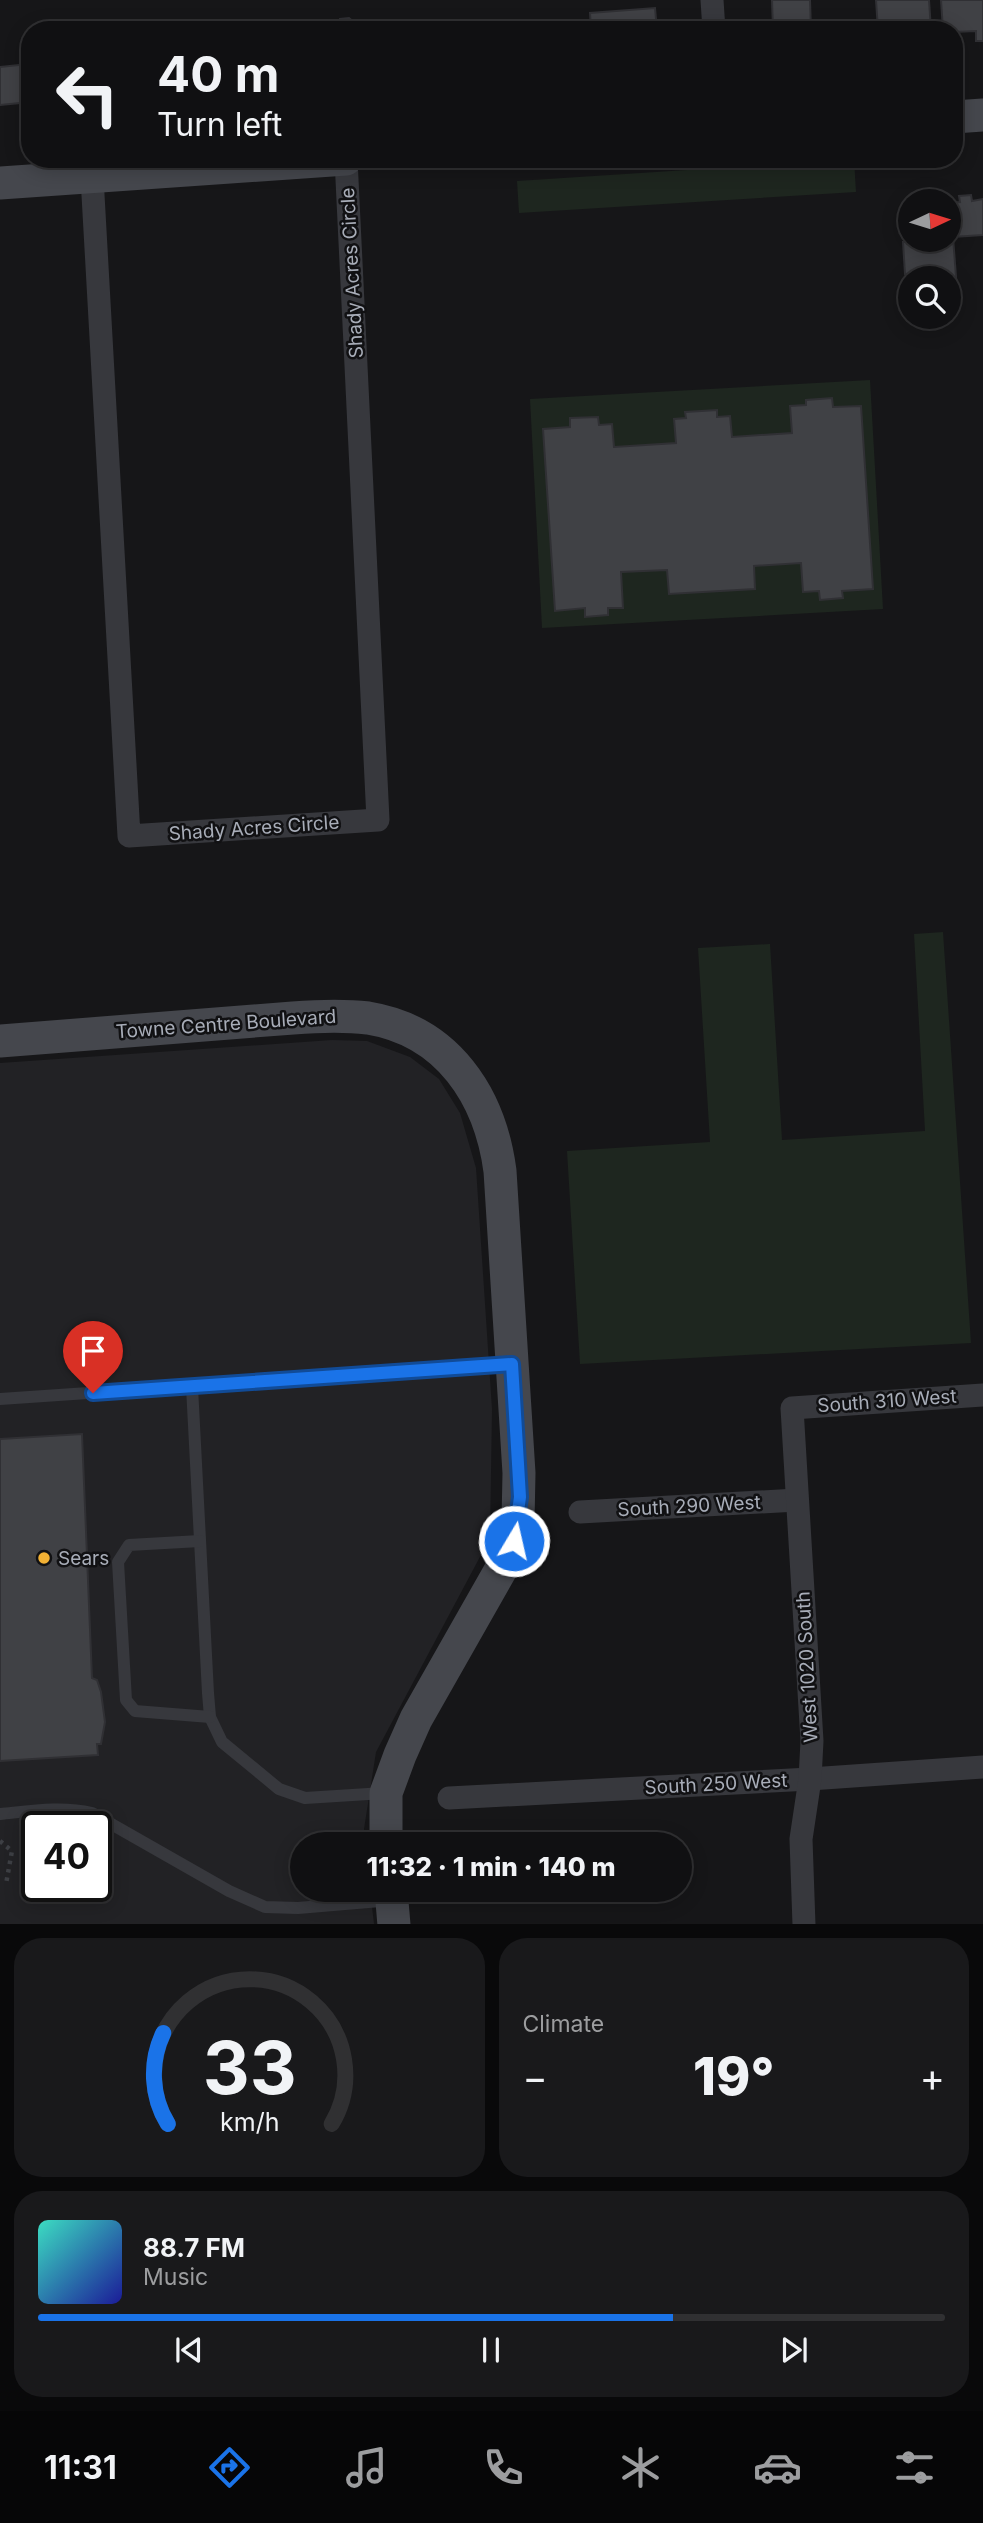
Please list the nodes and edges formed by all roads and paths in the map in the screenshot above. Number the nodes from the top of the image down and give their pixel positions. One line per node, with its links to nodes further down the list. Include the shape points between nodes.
1 (712, 0): 2 (street)
2 (713, 21)
3 (983, 115): 4 (street)
4 (963, 116)
5 (219, 168): 7 (street)
6 (346, 168): 7 (street, Shady Acres Circle, via 378,820 129,836)
7 (92, 177): 8 (street)
8 (0, 183)
9 (0, 1041): 10 (street, Towne Centre Boulevard, via 327,1016 376,1020 427,1041 469,1081 482,1103 496,1146)
10 (512, 1364): 11 (lane); 21 (street, Towne Centre Boulevard, via 520,1497 514,1541 416,1719)
11 (192, 1387): 13 (lane); 17 (lane)
12 (983, 1395): 14 (street, South 310 West)
13 (0, 1399)
14 (792, 1408): 15 (street, West 1020 South)
15 (797, 1500): 16 (street, South 290 West); 20 (street, West 1020 South)
16 (580, 1511)
17 (200, 1541): 18 (lane); 18 (lane, via 129,1545 118,1562 126,1700 135,1710)
18 (211, 1717): 21 (lane, via 222,1742 279,1789 305,1798)
19 (983, 1767): 20 (street, South 250 West)
20 (810, 1779): 22 (street, South 250 West); 28 (street, West 1020 South, via 801,1839)
21 (386, 1793): 24 (street, Towne Centre Boulevard)
22 (449, 1798)
23 (0, 1814): 27 (lane, via 59,1809 92,1813 265,1907)
24 (386, 1832)
25 (0, 1841): 26 (path, via 12,1851)
26 (6, 1884)
27 (393, 1905)
28 (804, 1924)

